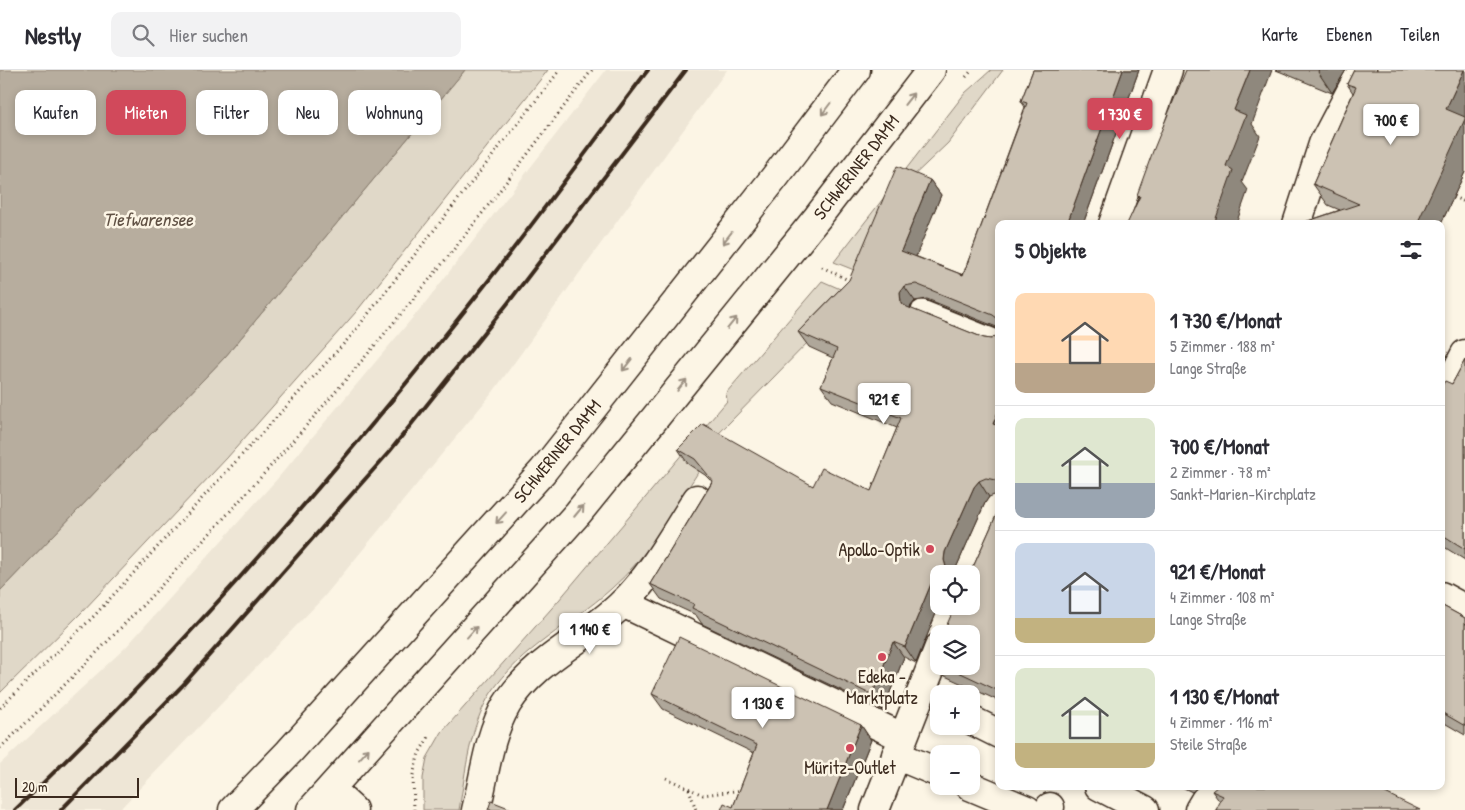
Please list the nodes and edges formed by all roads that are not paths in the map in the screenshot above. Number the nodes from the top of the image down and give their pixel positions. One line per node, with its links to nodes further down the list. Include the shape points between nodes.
1 (856, 70): 23 (main road, SCHWERINER DAMM, one-way to 23, via 543,472)
2 (932, 70): 19 (main road, SCHWERINER DAMM, one-way to 2, via 578,513 817,218)
3 (1168, 70): 5 (main road)
4 (1362, 70): 6 (main road, via 1323,144)
5 (1120, 220)
6 (1298, 220)
7 (922, 311): 8 (lane)
8 (995, 340)
9 (1465, 354): 10 (main road)
10 (1445, 384)
11 (696, 499): 13 (main road, via 649,575)
12 (1445, 598): 14 (main road)
13 (623, 603): 16 (main road); 26 (main road, via 529,674 507,704 494,730)
14 (1465, 609)
15 (930, 675): 16 (main road)
16 (899, 746): 17 (main road); 27 (main road)
17 (930, 767)
18 (980, 789): 22 (main road)
19 (331, 790): 24 (main road, SCHWERINER DAMM); 25 (main road)
20 (1107, 790): 28 (main road)
21 (1225, 794): 29 (main road, via 1205,800)
22 (1042, 809)
23 (233, 810)
24 (311, 810)
25 (354, 810)
26 (476, 810)
27 (875, 810)
28 (1145, 810)
29 (1199, 810)

